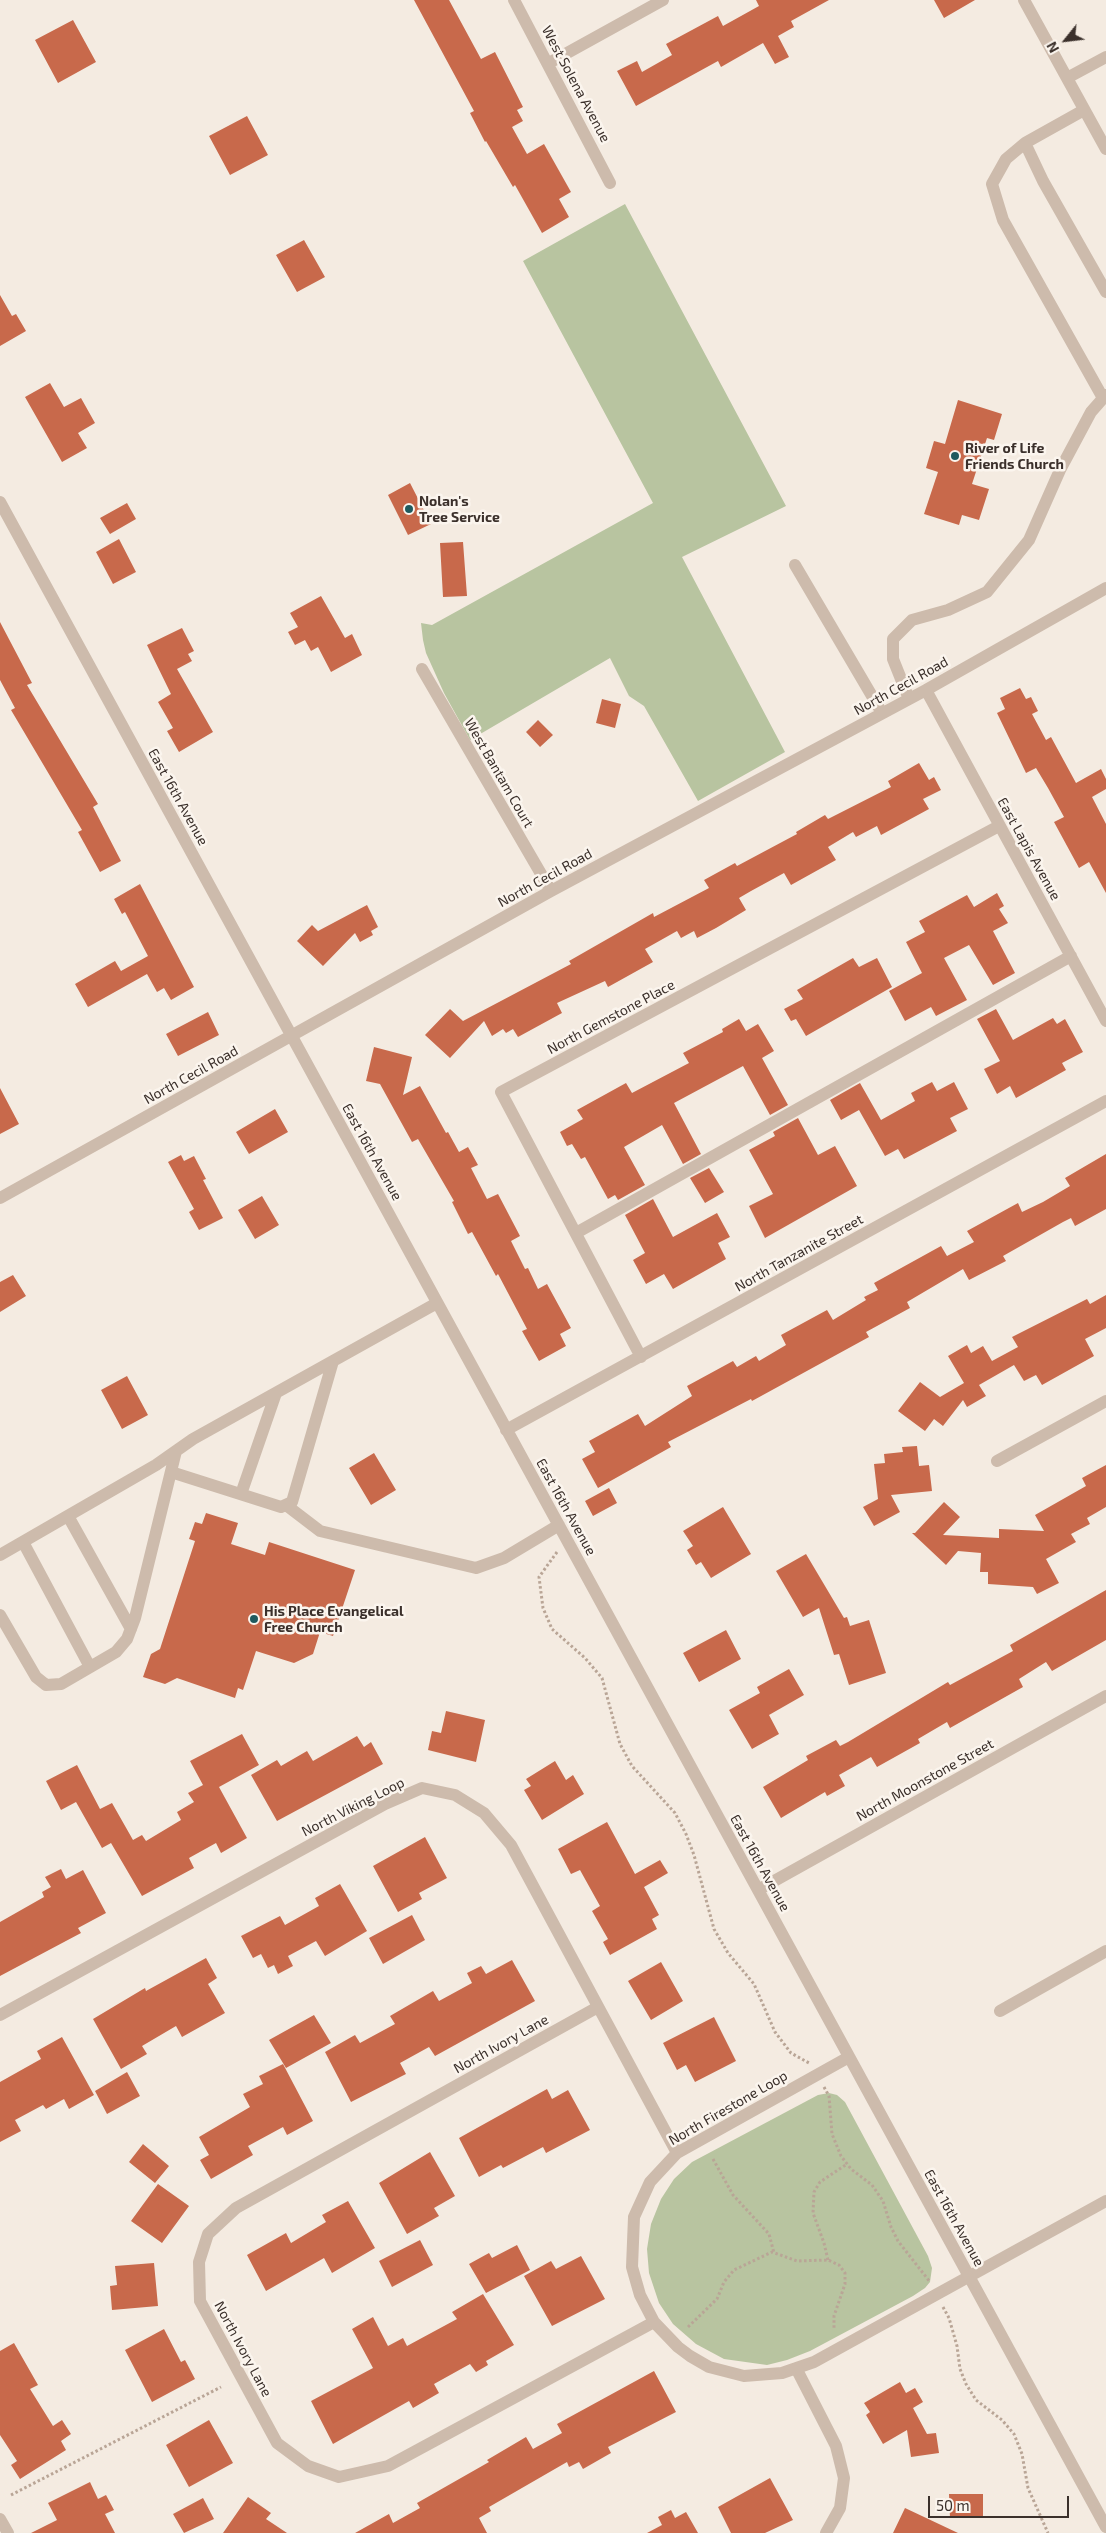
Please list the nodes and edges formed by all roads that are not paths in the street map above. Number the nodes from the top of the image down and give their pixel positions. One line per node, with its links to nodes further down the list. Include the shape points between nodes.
1 (514, 0): 5 (street, West Solena Avenue)
2 (663, 0): 5 (street)
3 (1024, 0): 6 (street)
4 (1106, 57): 6 (street)
5 (549, 63): 10 (street, West Solena Avenue)
6 (1067, 78): 7 (street)
7 (1084, 110): 8 (street); 9 (street)
8 (1025, 143): 11 (street, via 1042,181); 12 (street, via 1006,158 992,184 1000,211)
9 (1106, 149)
10 (610, 183)
11 (1106, 292)
12 (1105, 397): 18 (street, via 1090,412 1029,540 987,592 948,610 912,620 893,639 893,659)
13 (0, 502): 24 (street, East 16th Avenue)
14 (795, 565): 19 (street)
15 (1106, 588): 17 (street, North Cecil Road)
16 (422, 669): 21 (street, West Bantam Court)
17 (926, 690): 18 (street, North Cecil Road); 20 (street, East Lapis Avenue)
18 (910, 699): 19 (street, North Cecil Road)
19 (882, 713): 21 (street, North Cecil Road)
20 (999, 826): 22 (street, East Lapis Avenue); 27 (street, North Gemstone Place, via 501,1092)
21 (551, 891): 24 (street, North Cecil Road)
22 (1070, 956): 23 (street, East Lapis Avenue); 27 (street)
23 (1106, 1022)
24 (292, 1036): 26 (street, North Cecil Road); 28 (street, East 16th Avenue)
25 (1106, 1101): 29 (street, North Tanzanite Street)
26 (0, 1197)
27 (576, 1233): 29 (street, North Gemstone Place)
28 (437, 1303): 30 (street); 33 (street, East 16th Avenue)
29 (641, 1357): 33 (street, North Tanzanite Street)
30 (333, 1361): 31 (street); 38 (street, via 296,1492 292,1502)
31 (276, 1393): 34 (street); 37 (street)
32 (1106, 1401): 35 (street)
33 (506, 1430): 40 (street, East 16th Avenue)
34 (176, 1451): 36 (street); 39 (street)
35 (998, 1461)
36 (171, 1472): 37 (street); 44 (street)
37 (241, 1494): 38 (street, via 281,1507)
38 (286, 1504): 40 (street, via 320,1531 476,1568 504,1558)
39 (68, 1516): 41 (street); 44 (street)
40 (559, 1526): 47 (street, East 16th Avenue)
41 (23, 1542): 42 (street); 45 (street)
42 (0, 1555)
43 (0, 1615): 45 (street, via 36,1677 46,1684 61,1684)
44 (131, 1629): 45 (street, via 116,1652)
45 (90, 1667)
46 (1106, 1696): 47 (street, North Moonstone Street)
47 (758, 1890): 52 (street, East 16th Avenue)
48 (1106, 1951): 50 (street)
49 (598, 2007): 51 (street, North Viking Loop, via 511,1845 484,1814 455,1795 422,1788 385,1804); 53 (street, North Viking Loop); 56 (street, North Ivory Lane, via 236,2208 208,2234 199,2262 200,2301 277,2443 308,2466 339,2477 388,2466)
50 (1000, 2011)
51 (0, 2015)
52 (849, 2057): 53 (street, North Firestone Loop); 55 (street, East 16th Avenue)
53 (677, 2153): 56 (street, North Firestone Loop, via 650,2182 634,2217 632,2267 640,2296)
54 (1106, 2202): 55 (street, North Firestone Loop)
55 (970, 2278): 57 (street, North Firestone Loop, via 814,2362); 59 (street, East 16th Avenue)
56 (654, 2322): 57 (street, North Firestone Loop, via 678,2347 709,2367 744,2376 782,2373)
57 (796, 2368): 61 (street, via 836,2446 844,2478 840,2508)
58 (0, 2519): 60 (street)
59 (1106, 2527)
60 (8, 2533)
61 (826, 2533)

